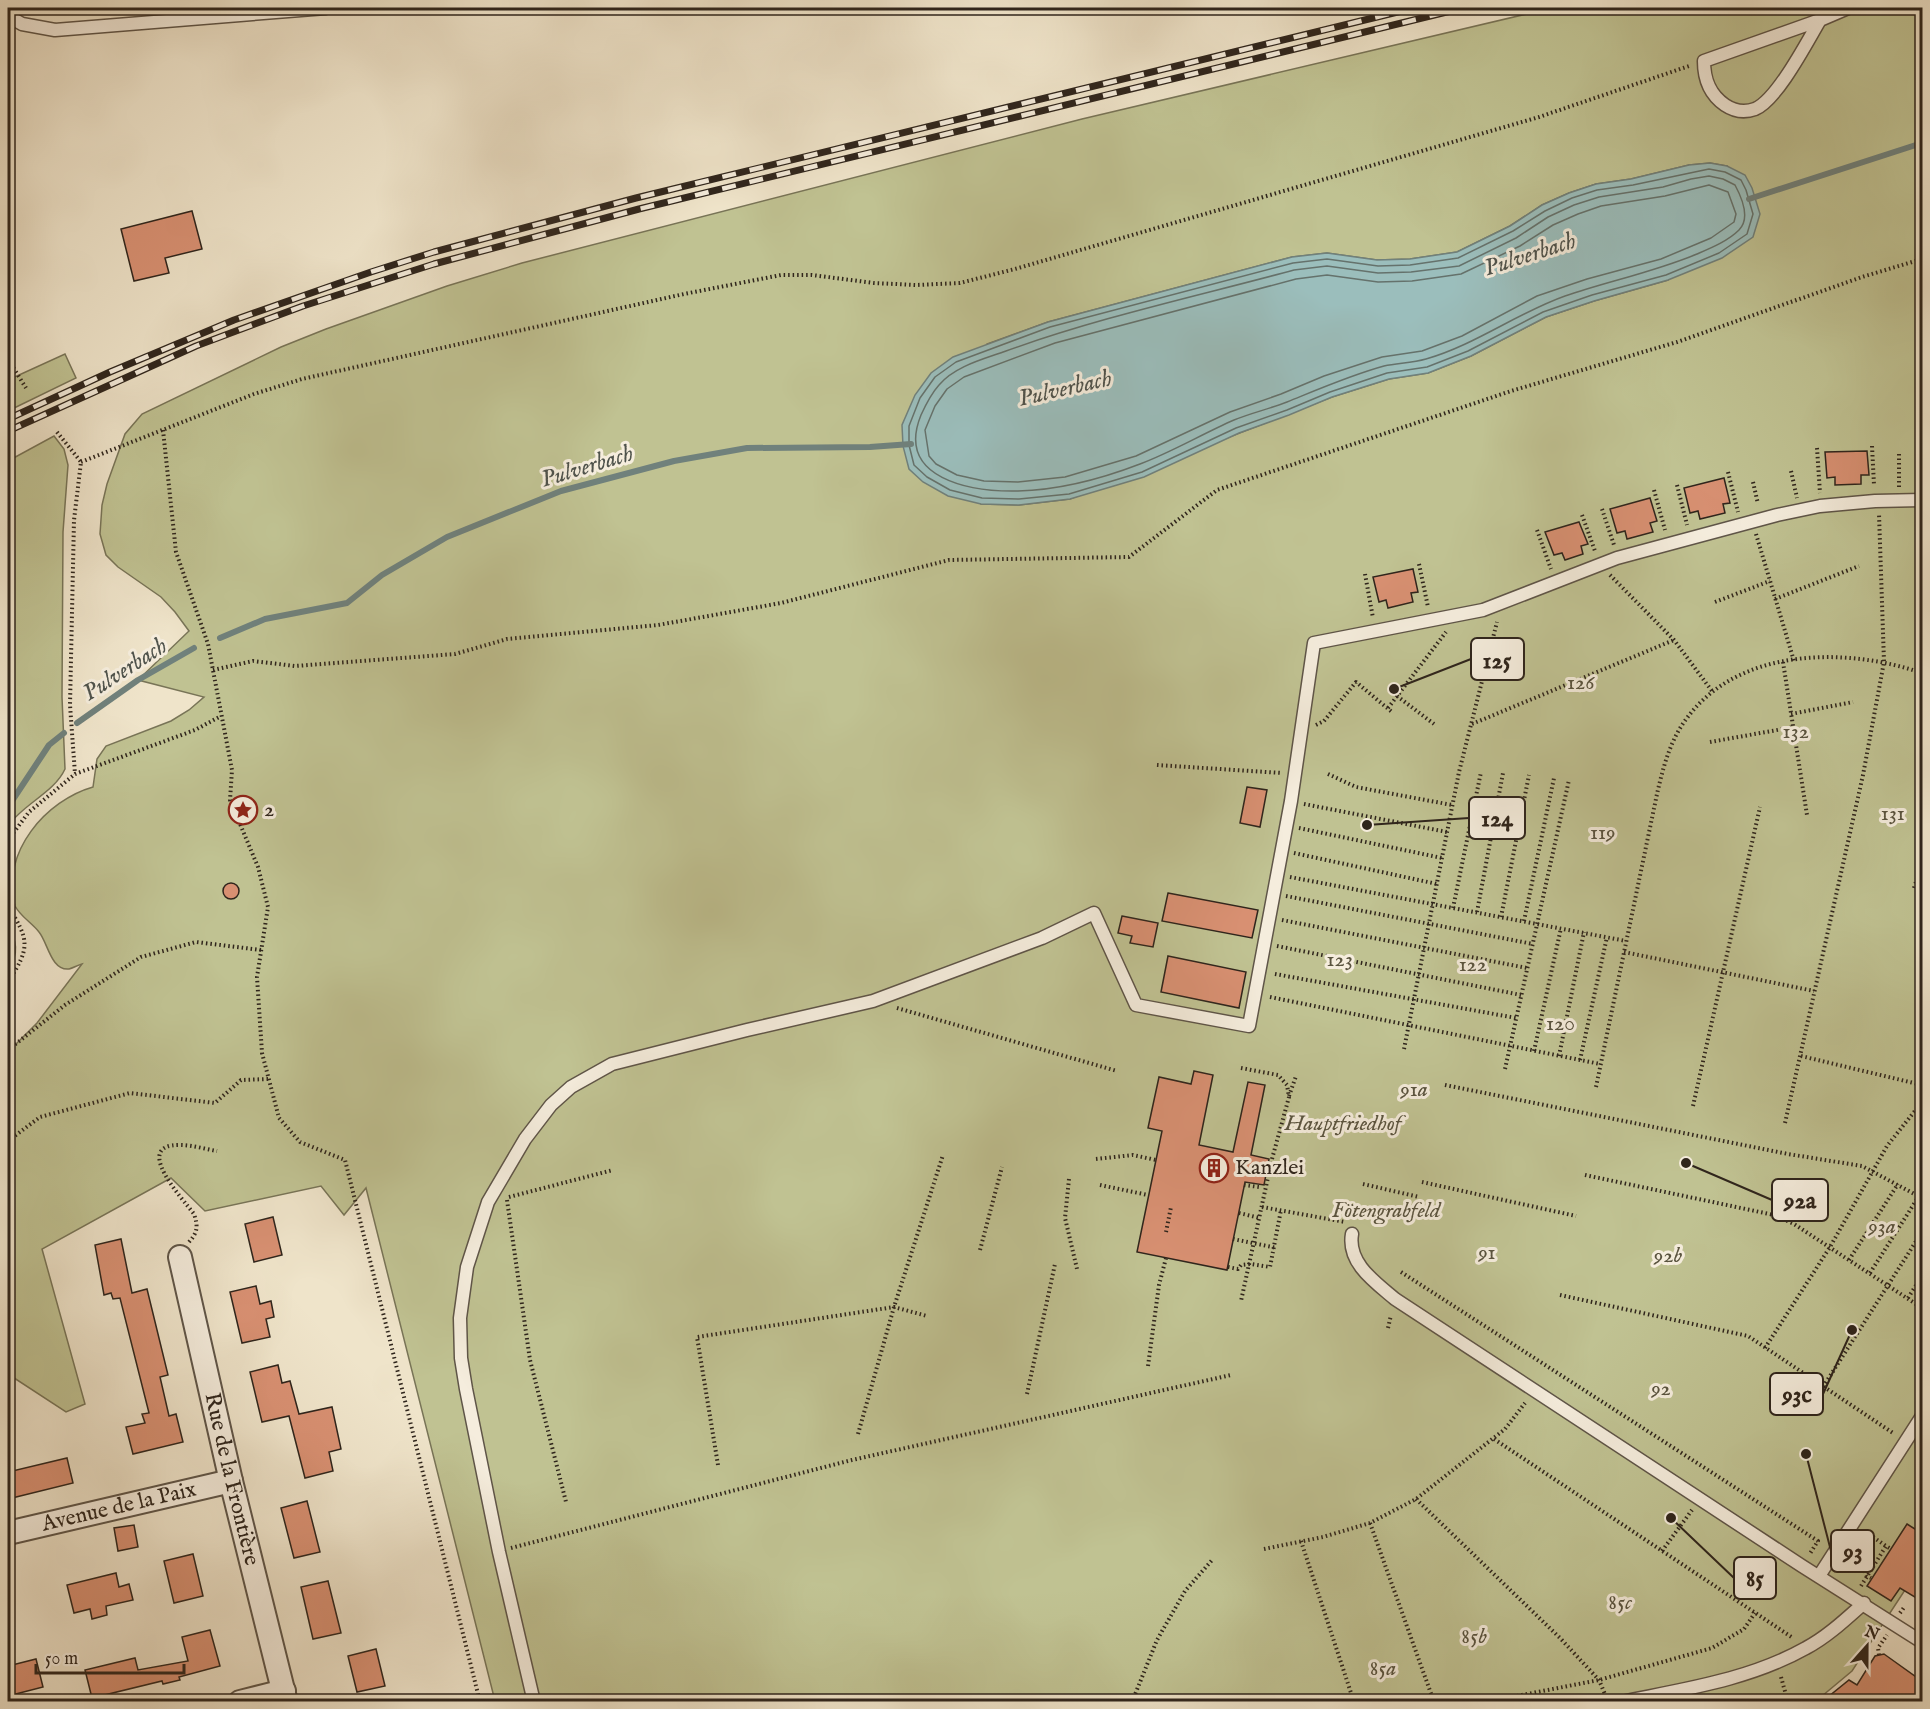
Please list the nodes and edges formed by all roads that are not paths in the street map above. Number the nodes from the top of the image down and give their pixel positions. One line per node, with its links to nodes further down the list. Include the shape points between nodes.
1 (326, 8): 3 (lane, via 55,30 22,24)
2 (1848, 8): 4 (lane)
3 (8, 16)
4 (1820, 20): 4 (lane, via 1704,61 1710,90 1731,109 1756,109 1776,91)
5 (1923, 500): 16 (lane, via 1799,510 1617,558 1502,603 1314,643 1296,774 1249,1026 1136,1005 1094,914 1042,938 873,1001 612,1064 571,1087 551,1105 525,1139 488,1202 467,1267 460,1318 461,1358 499,1552)
6 (1353, 1229): 11 (lane, via 1352,1254 1395,1299)
7 (180, 1257): 9 (street, Rue de la Frontière)
8 (1923, 1416): 11 (lane)
9 (231, 1481): 10 (street, Avenue de la Paix); 14 (street, Rue de la Frontière)
10 (8, 1533)
11 (1819, 1576): 12 (lane)
12 (1859, 1600): 13 (lane); 17 (lane, via 1807,1648 1754,1672)
13 (1923, 1641)
14 (285, 1696): 15 (street)
15 (240, 1701)
16 (534, 1701)
17 (1621, 1701)

